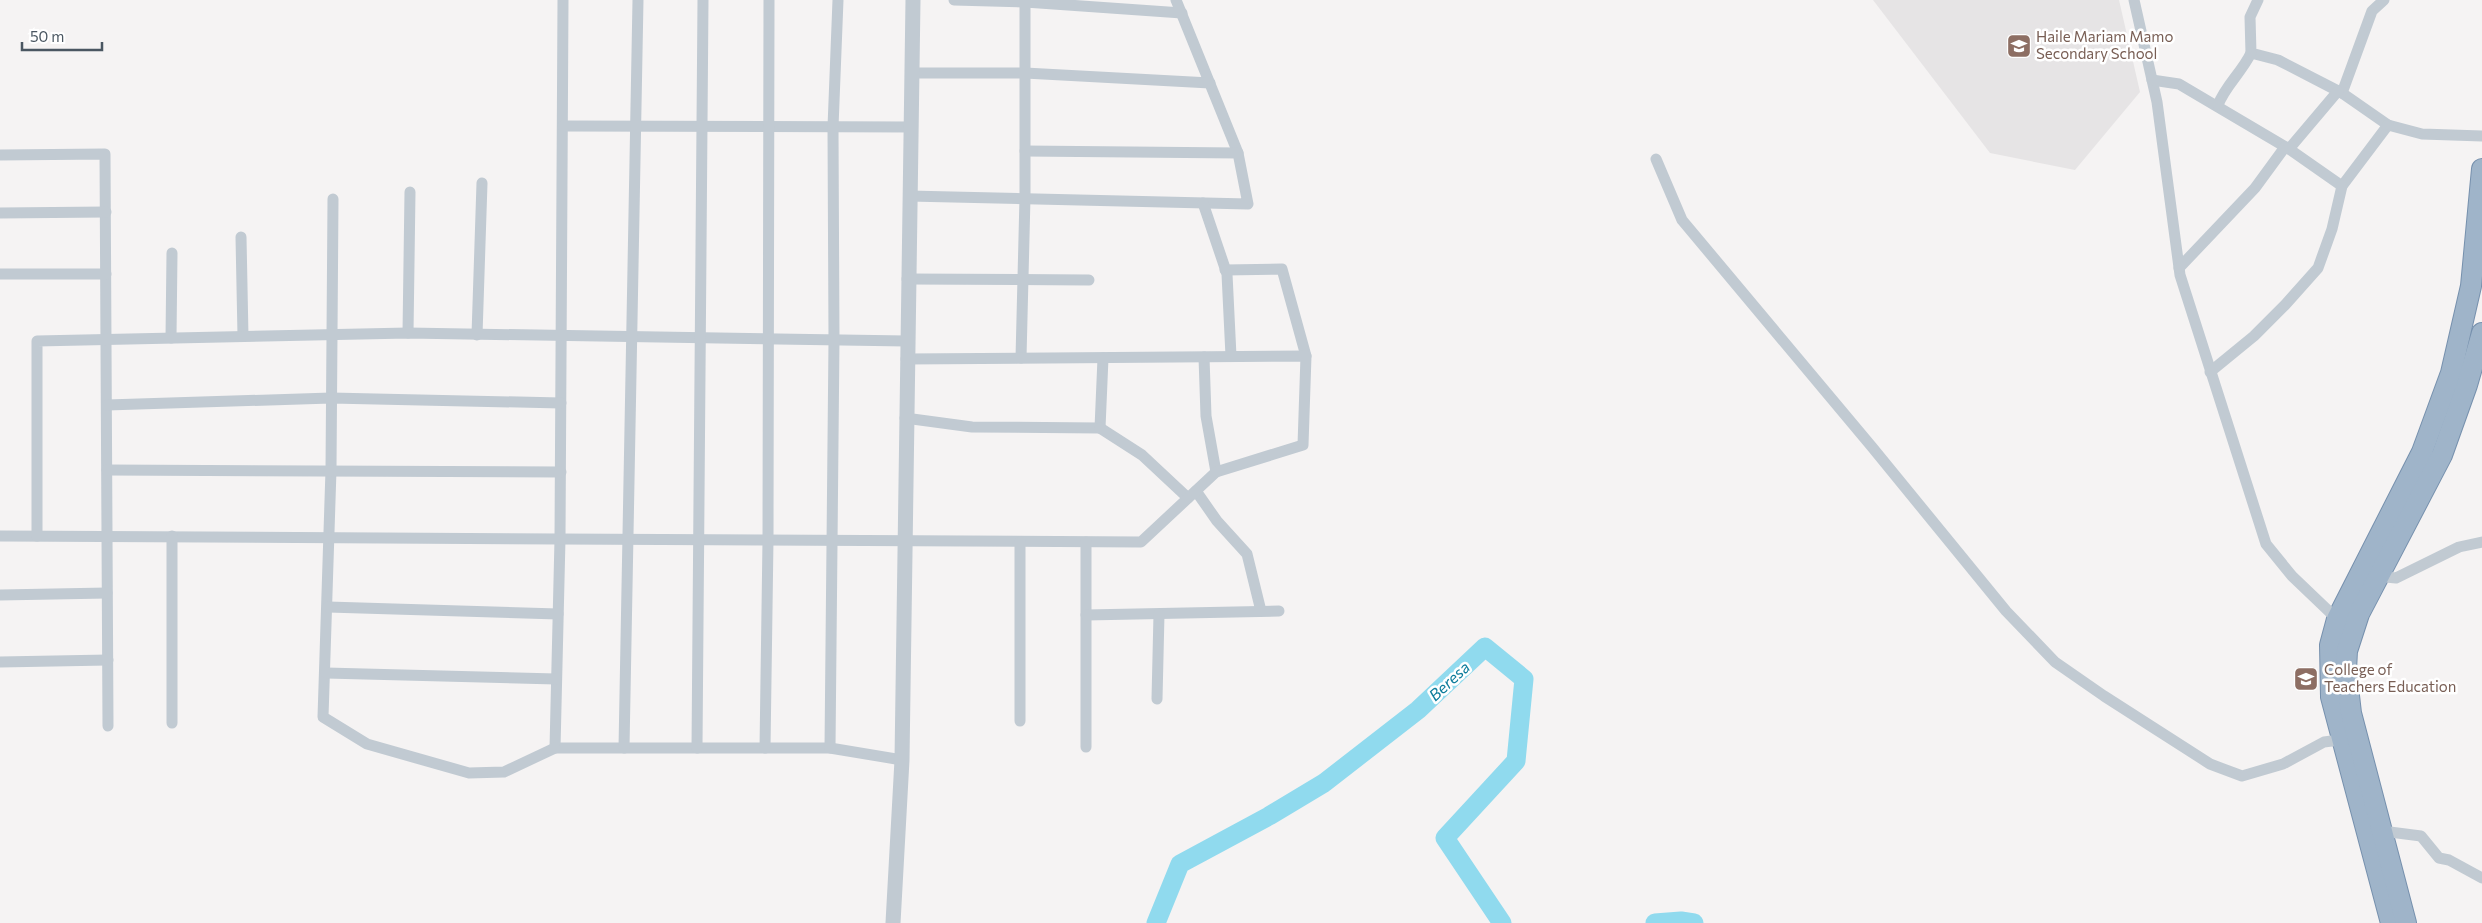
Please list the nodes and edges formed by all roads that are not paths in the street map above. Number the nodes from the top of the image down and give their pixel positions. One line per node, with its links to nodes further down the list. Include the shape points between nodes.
1 (563, 0): 22 (street)
2 (638, 0): 23 (street)
3 (703, 0): 24 (street)
4 (769, 0): 25 (street)
5 (838, 0): 26 (street)
6 (913, 0): 15 (street)
7 (954, 0): 12 (street)
8 (1176, 0): 13 (street)
9 (2134, 0): 17 (street)
10 (2258, 0): 14 (street, via 2250,17)
11 (2384, 0): 19 (street, via 2372,11)
12 (1026, 2): 13 (street); 16 (street)
13 (1182, 14): 18 (street)
14 (2251, 53): 19 (street, via 2278,60); 20 (street)
15 (912, 72): 16 (street); 27 (street)
16 (1025, 74): 18 (street); 30 (street)
17 (2152, 80): 20 (street, via 2179,84); 46 (street)
18 (1210, 83): 31 (street)
19 (2340, 92): 21 (street); 29 (street)
20 (2218, 105): 29 (street)
21 (2388, 125): 28 (street, via 2422,134); 36 (street)
22 (563, 126): 23 (street); 58 (street)
23 (636, 127): 24 (street); 60 (street)
24 (702, 127): 25 (street); 61 (street)
25 (768, 127): 26 (street); 63 (street)
26 (833, 127): 27 (street); 64 (street)
27 (910, 127): 38 (street)
28 (2482, 136)
29 (2287, 148): 36 (street); 46 (street, via 2256,188)
30 (1025, 151): 31 (street); 39 (street)
31 (1238, 153): 41 (street, via 1248,204)
32 (0, 155): 43 (street, via 106,154)
33 (1656, 159): 115 (street, via 1682,220 2006,611 2055,662 2210,764 2242,776 2283,764 2324,742)
34 (2482, 169): 97 (highway, via 2471,286 2451,373 2422,452)
35 (482, 183): 56 (street)
36 (2342, 186): 72 (street, via 2318,268 2254,336)
37 (410, 192): 53 (street)
38 (909, 196): 39 (street); 50 (street)
39 (1025, 197): 41 (street); 51 (street)
40 (333, 199): 55 (street)
41 (1203, 203): 47 (street)
42 (0, 212): 43 (street)
43 (106, 212): 49 (street)
44 (241, 237): 57 (street)
45 (172, 253): 59 (street)
46 (2179, 268): 72 (street)
47 (1226, 270): 66 (street); 67 (street, via 1282,268)
48 (0, 274): 49 (street)
49 (106, 274): 62 (street)
50 (908, 279): 51 (street); 65 (street)
51 (1023, 280): 52 (street); 69 (street)
52 (1090, 280)
53 (408, 333): 55 (street); 56 (street)
54 (2482, 333): 97 (highway, via 2442,456)
55 (331, 334): 57 (street); 73 (street)
56 (476, 335): 58 (street)
57 (243, 336): 59 (street)
58 (562, 337): 60 (street); 74 (street)
59 (171, 338): 62 (street)
60 (631, 338): 61 (street); 89 (street)
61 (700, 339): 63 (street); 90 (street)
62 (106, 340): 75 (street); 84 (street, via 37,341)
63 (768, 340): 64 (street); 91 (street)
64 (834, 340): 65 (street); 92 (street)
65 (906, 341): 71 (street)
66 (1231, 356): 67 (street); 68 (street)
67 (1306, 356): 81 (street, via 1303,445)
68 (1204, 357): 70 (street); 81 (street, via 1206,416)
69 (1021, 358): 70 (street); 71 (street)
70 (1103, 358): 77 (street)
71 (906, 359): 76 (street)
72 (2210, 372): 106 (street, via 2266,544 2292,576)
73 (331, 398): 74 (street); 75 (street); 79 (street)
74 (561, 404): 80 (street)
75 (106, 405): 78 (street)
76 (905, 418): 77 (street, via 972,427); 93 (street)
77 (1100, 428): 82 (street, via 1142,455)
78 (107, 470): 79 (street); 85 (street)
79 (331, 470): 80 (street); 87 (street)
80 (561, 472): 88 (street)
81 (1216, 472): 82 (street)
82 (1192, 495): 95 (street, via 1142,542); 101 (street, via 1247,554)
83 (0, 536): 84 (street)
84 (37, 536): 85 (street)
85 (107, 536): 86 (street); 98 (street)
86 (172, 536): 87 (street); 113 (street)
87 (329, 536): 88 (street); 100 (street)
88 (560, 539): 89 (street); 103 (street)
89 (627, 540): 90 (street); 118 (street)
90 (698, 540): 91 (street); 119 (street)
91 (768, 540): 92 (street); 120 (street)
92 (831, 541): 93 (street); 121 (street)
93 (904, 541): 94 (street); 122 (street)
94 (1020, 542): 95 (street); 112 (street)
95 (1086, 542): 105 (street)
96 (2482, 542): 97 (street, via 2459,546 2396,578)
97 (2370, 574): 106 (highway); 115 (highway, via 2347,652)
98 (107, 593): 99 (street); 107 (street)
99 (0, 595)
100 (328, 607): 103 (street); 109 (street)
101 (1261, 611): 102 (street); 104 (street)
102 (1279, 611)
103 (558, 614): 110 (street)
104 (1159, 614): 105 (street); 111 (street)
105 (1086, 615): 116 (street)
106 (2337, 619): 115 (highway, via 2330,645 2331,696)
107 (108, 660): 108 (street); 114 (street)
108 (0, 662)
109 (326, 673): 110 (street); 117 (street, via 323,717 367,744 470,773 504,772)
110 (556, 679): 117 (street)
111 (1157, 698)
112 (1020, 721)
113 (172, 723)
114 (108, 726)
115 (2350, 739): 123 (highway); 126 (highway)
116 (1086, 747)
117 (555, 748): 118 (street)
118 (624, 748): 119 (street)
119 (697, 748): 120 (street)
120 (765, 748): 121 (street)
121 (830, 748): 122 (street)
122 (902, 760): 125 (street)
123 (2382, 831): 124 (street, via 2421,836 2439,858); 127 (highway)
124 (2482, 878)
125 (893, 923)
126 (2391, 923)
127 (2406, 923)

